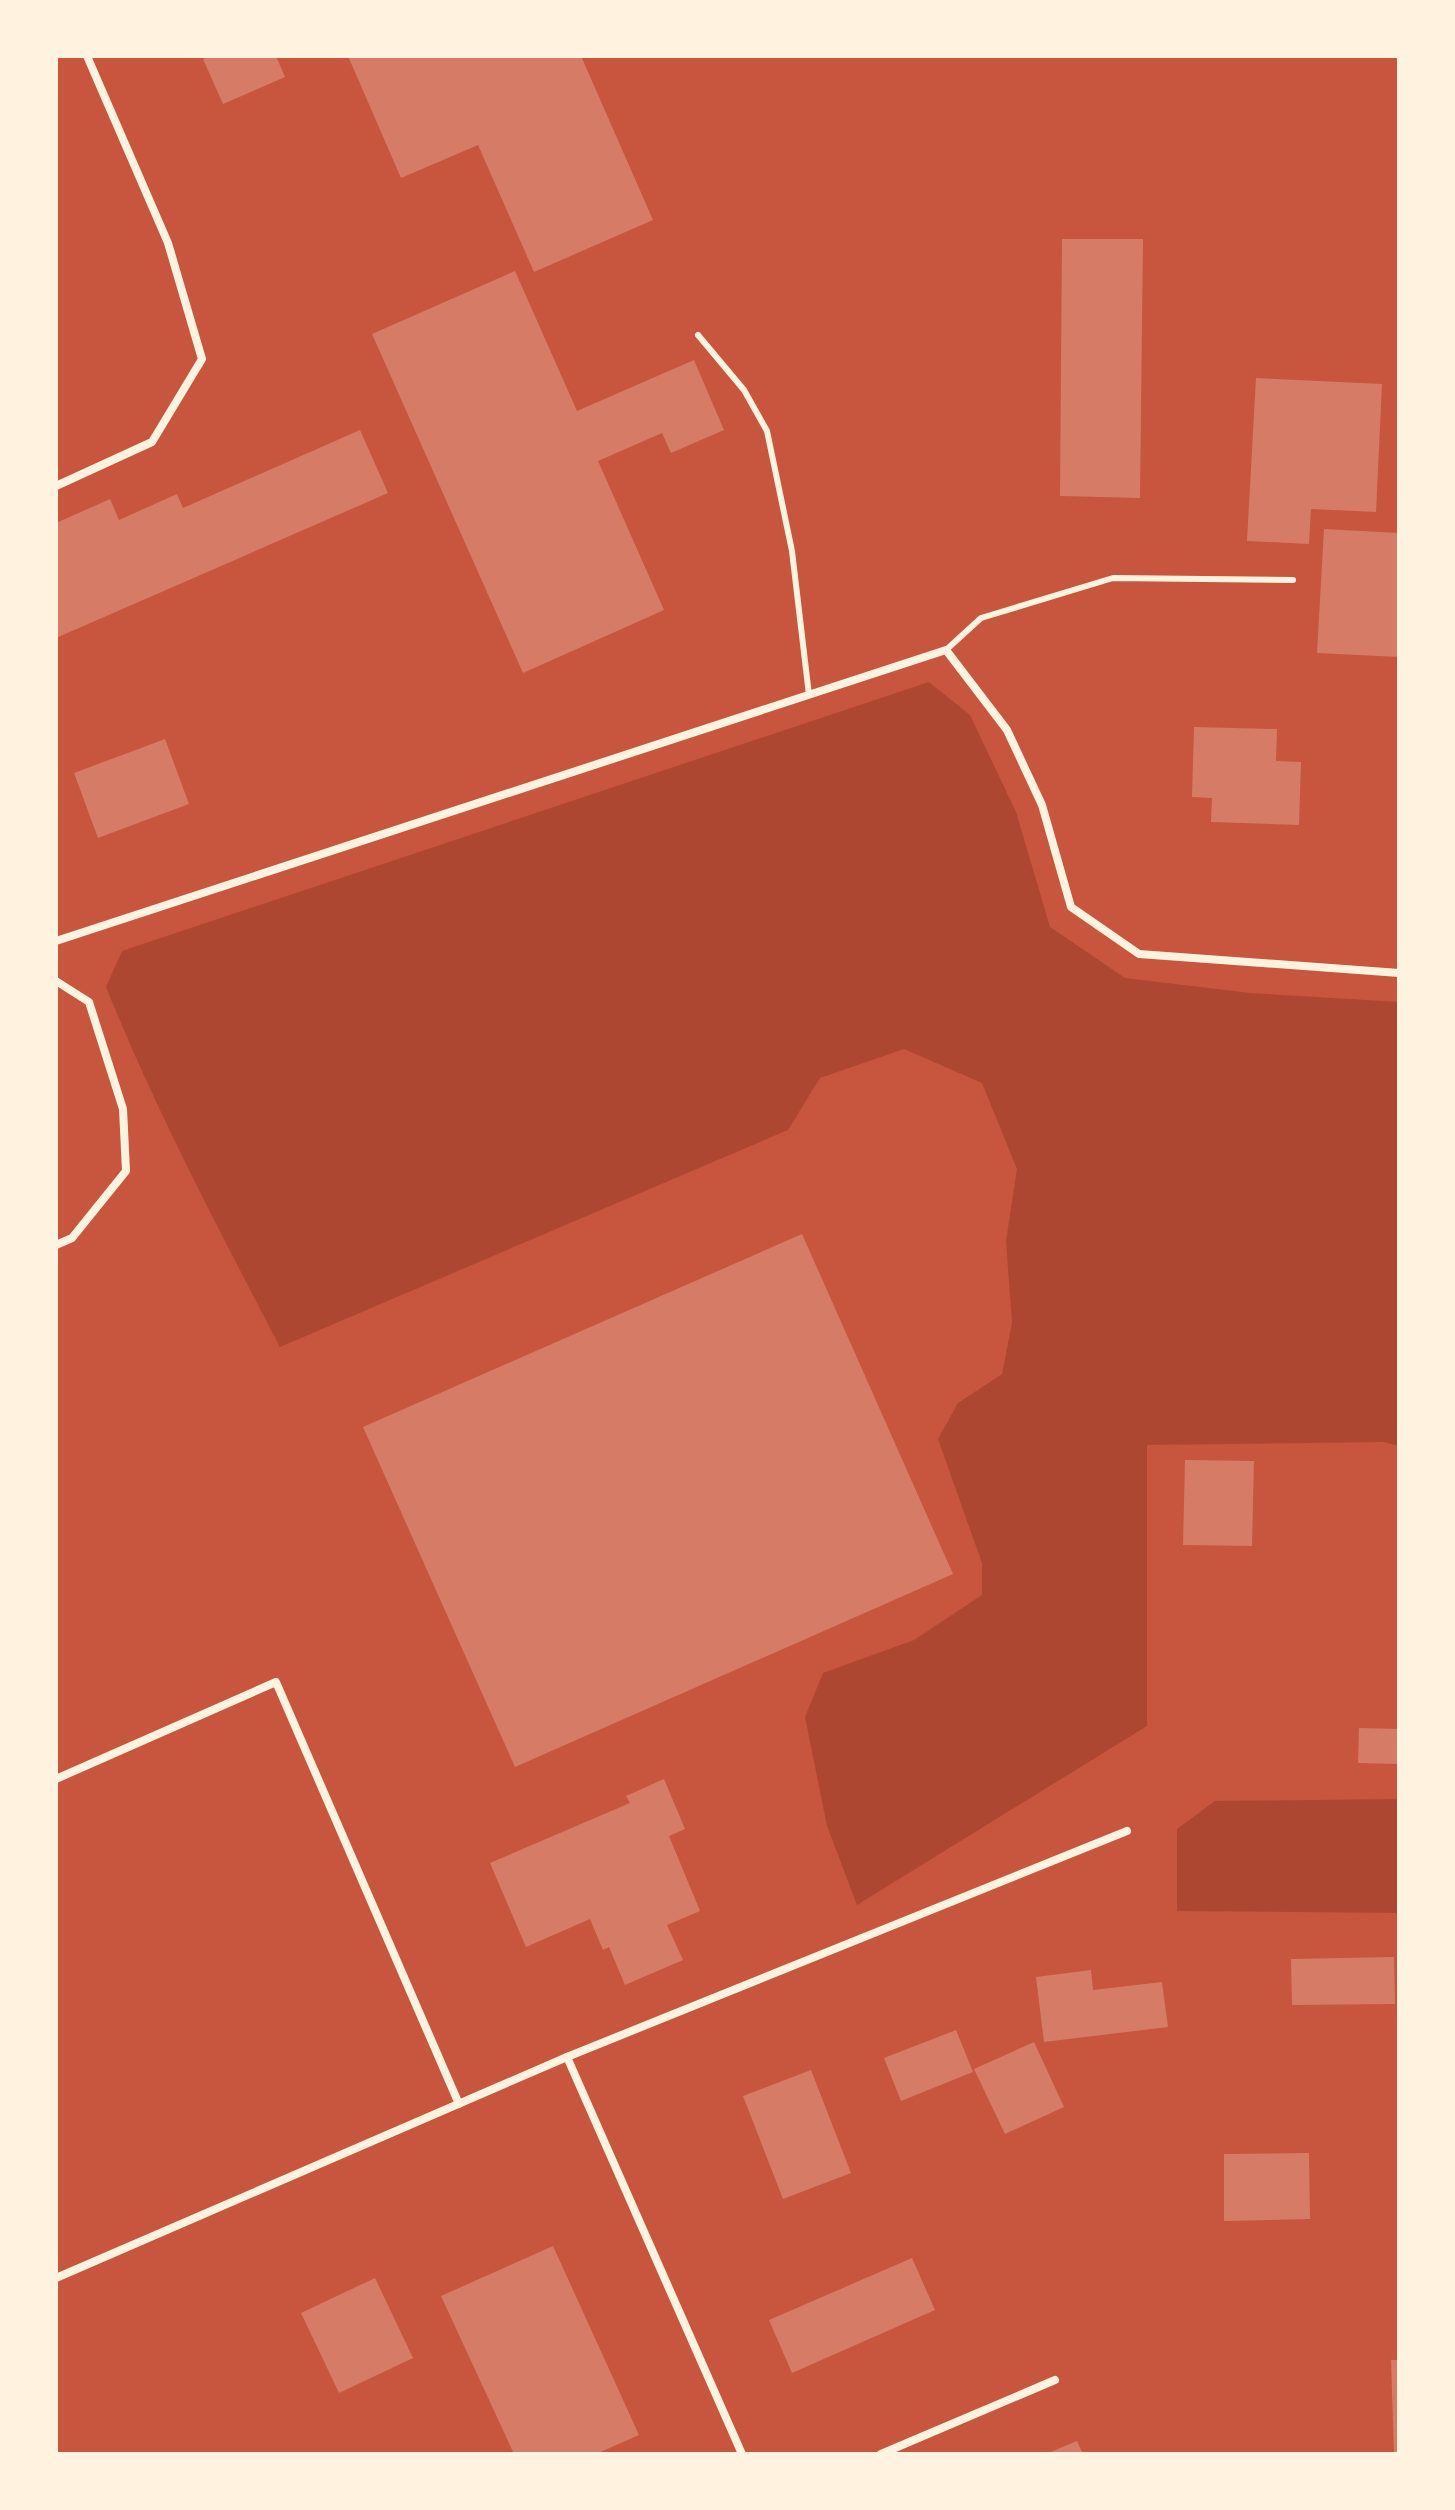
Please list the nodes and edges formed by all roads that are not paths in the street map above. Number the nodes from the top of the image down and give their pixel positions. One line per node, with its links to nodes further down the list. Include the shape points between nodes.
1 (87, 56): 3 (street, via 168,243 202,359 152,442)
2 (698, 335): 6 (lane, via 744,390 767,431 792,551)
3 (56, 486)
4 (1293, 580): 5 (lane, via 1113,578 981,618)
5 (946, 650): 6 (street); 8 (street, via 1007,730 1042,805 1071,907 1139,954)
6 (809, 695): 7 (street)
7 (56, 941)
8 (1399, 973)
9 (56, 981): 10 (street, via 89,1002 123,1109 126,1171 72,1238)
10 (56, 1245)
11 (56, 1779): 14 (street, via 276,1682)
12 (1127, 1831): 13 (street)
13 (567, 2057): 14 (street); 17 (street)
14 (459, 2104): 15 (street)
15 (56, 2278)
16 (1055, 2380): 18 (street)
17 (742, 2454)
18 (881, 2454)

